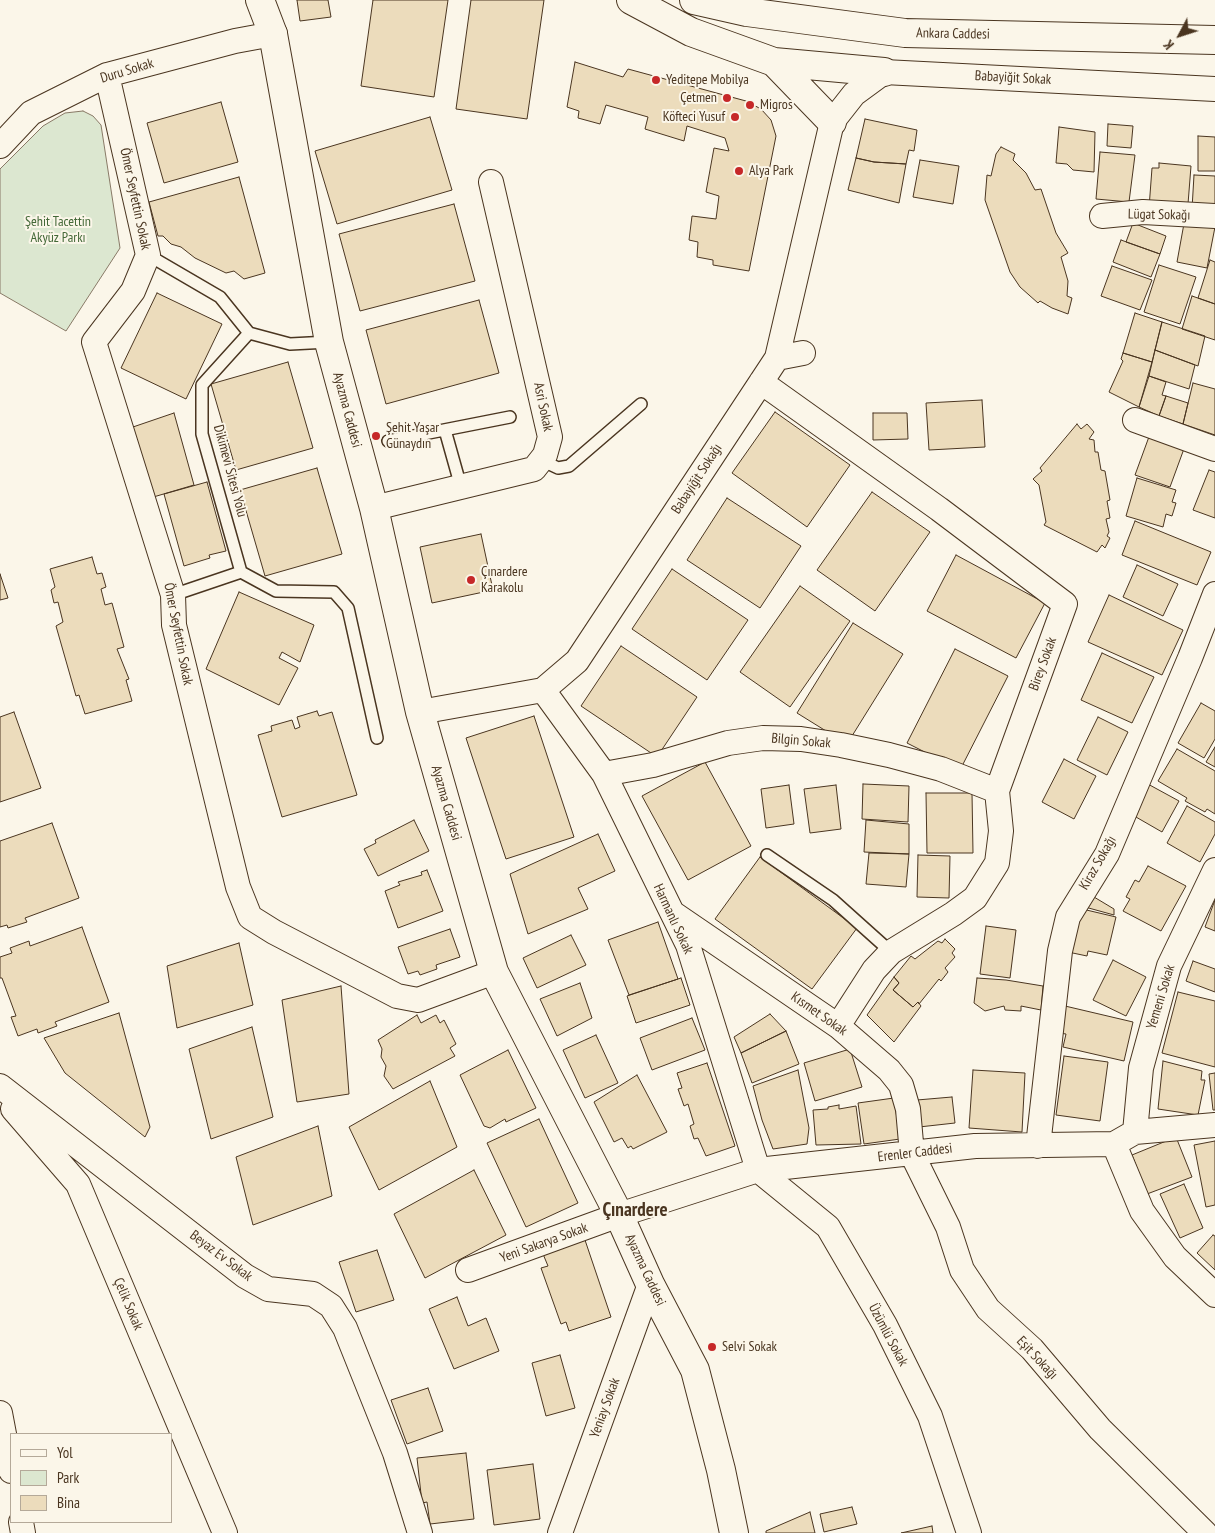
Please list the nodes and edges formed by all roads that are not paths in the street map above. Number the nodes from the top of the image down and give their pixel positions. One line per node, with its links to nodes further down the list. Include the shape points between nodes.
1 (260, 0): 7 (street)
2 (264, 0): 7 (street)
3 (271, 0): 7 (street)
4 (276, 0): 7 (street)
5 (631, 0): 9 (street, via 691,32)
6 (694, 0): 8 (street, Ankara Caddesi, via 747,12 905,33)
7 (273, 34): 11 (street, Duru Sokak); 20 (street, Ayazma Caddesi)
8 (1215, 40)
9 (774, 62): 10 (street); 13 (street)
10 (884, 72): 12 (street, Babayiğit Sokak); 13 (street, via 854,94)
11 (107, 74): 14 (street, Duru Sokak, via 31,113); 18 (street, Ömer Seyfettin Sokak)
12 (1215, 89)
13 (832, 122): 22 (street, Babayiğit Sokağı)
14 (0, 146)
15 (491, 182): 30 (street, Asri Sokak, via 550,437)
16 (1102, 216): 17 (street, Lügat Sokağı, via 1143,212)
17 (1215, 216)
18 (148, 255): 19 (lane, via 220,297); 35 (street, Ömer Seyfettin Sokak, via 133,291 94,342)
19 (249, 333): 20 (lane, via 290,344); 33 (lane, Dikimevi Sitesi Yolu, via 202,384 202,434)
20 (328, 342): 32 (street, Ayazma Caddesi)
21 (803, 353): 22 (street)
22 (777, 358): 23 (street, Babayiğit Sokağı)
23 (761, 382): 36 (street, Babayiğit Sokağı, via 577,661); 40 (street, Birey Sokak, via 1065,604)
24 (640, 404): 30 (lane, via 570,466 558,468)
25 (510, 417): 27 (lane)
26 (1135, 420): 29 (street)
27 (446, 430): 28 (lane); 31 (lane)
28 (388, 442)
29 (1215, 449)
30 (541, 460): 31 (street, via 534,469)
31 (461, 487): 32 (street)
32 (374, 508): 37 (street, Ayazma Caddesi)
33 (241, 572): 35 (lane); 38 (lane, via 276,591 334,592 348,608)
34 (1215, 594): 52 (street, Kiraz Sokağı, via 1107,854 1068,917 1060,951)
35 (173, 595): 45 (street, Ömer Seyfettin Sokak, via 174,625 238,887 250,917 397,996 418,1000)
36 (543, 690): 37 (street); 39 (street, Harmanlı Sokak)
37 (420, 712): 45 (street, Ayazma Caddesi)
38 (376, 738)
39 (604, 774): 40 (street, Bilgin Sokak, via 653,765 728,743 763,738 841,745 889,755 941,769); 43 (street, Harmanlı Sokak)
40 (997, 791): 44 (street, Birey Sokak, via 1001,831 997,863 975,898)
41 (767, 855): 44 (lane, via 832,900)
42 (1215, 870): 50 (street, Yemeni Sokak, via 1169,966 1141,1068)
43 (671, 913): 46 (street, Kısmet Sokak); 54 (street, Harmanlı Sokak, via 688,945)
44 (891, 952): 46 (street, Birey Sokak, via 874,970)
45 (494, 972): 55 (street, Ayazma Caddesi)
46 (838, 1026): 53 (street, Kısmet Sokak, via 889,1070 901,1085 908,1110)
47 (0, 1086): 62 (street, Beyaz Ev Sokak, via 245,1276 268,1289 313,1294 331,1306 345,1328 378,1408)
48 (0, 1094): 61 (street, Çelik Sokak, via 78,1184)
49 (1215, 1125): 50 (street, Erenler Caddesi)
50 (1135, 1132): 51 (street, Erenler Caddesi)
51 (1114, 1144): 52 (street, Erenler Caddesi); 58 (street, via 1142,1211 1175,1257)
52 (1038, 1146): 53 (street, Erenler Caddesi, via 975,1146)
53 (912, 1154): 54 (street, Erenler Caddesi); 66 (street, Eşit Sokağı, via 948,1227 962,1270 988,1309 1032,1348 1100,1429)
54 (758, 1170): 55 (street, Erenler Caddesi); 65 (street, Üzümlü Sokak, via 828,1227 838,1243 885,1325 930,1416)
55 (619, 1215): 56 (street, Yeni Sakarya Sokak); 57 (street, Ayazma Caddesi)
56 (468, 1270)
57 (650, 1284): 63 (street, Yeniay Sokak); 64 (street, Ayazma Caddesi, via 695,1370)
58 (1215, 1295)
59 (0, 1413): 60 (street)
60 (10, 1466)
61 (225, 1533)
62 (420, 1533)
63 (560, 1533)
64 (734, 1533)
65 (969, 1533)
66 (1205, 1533)

